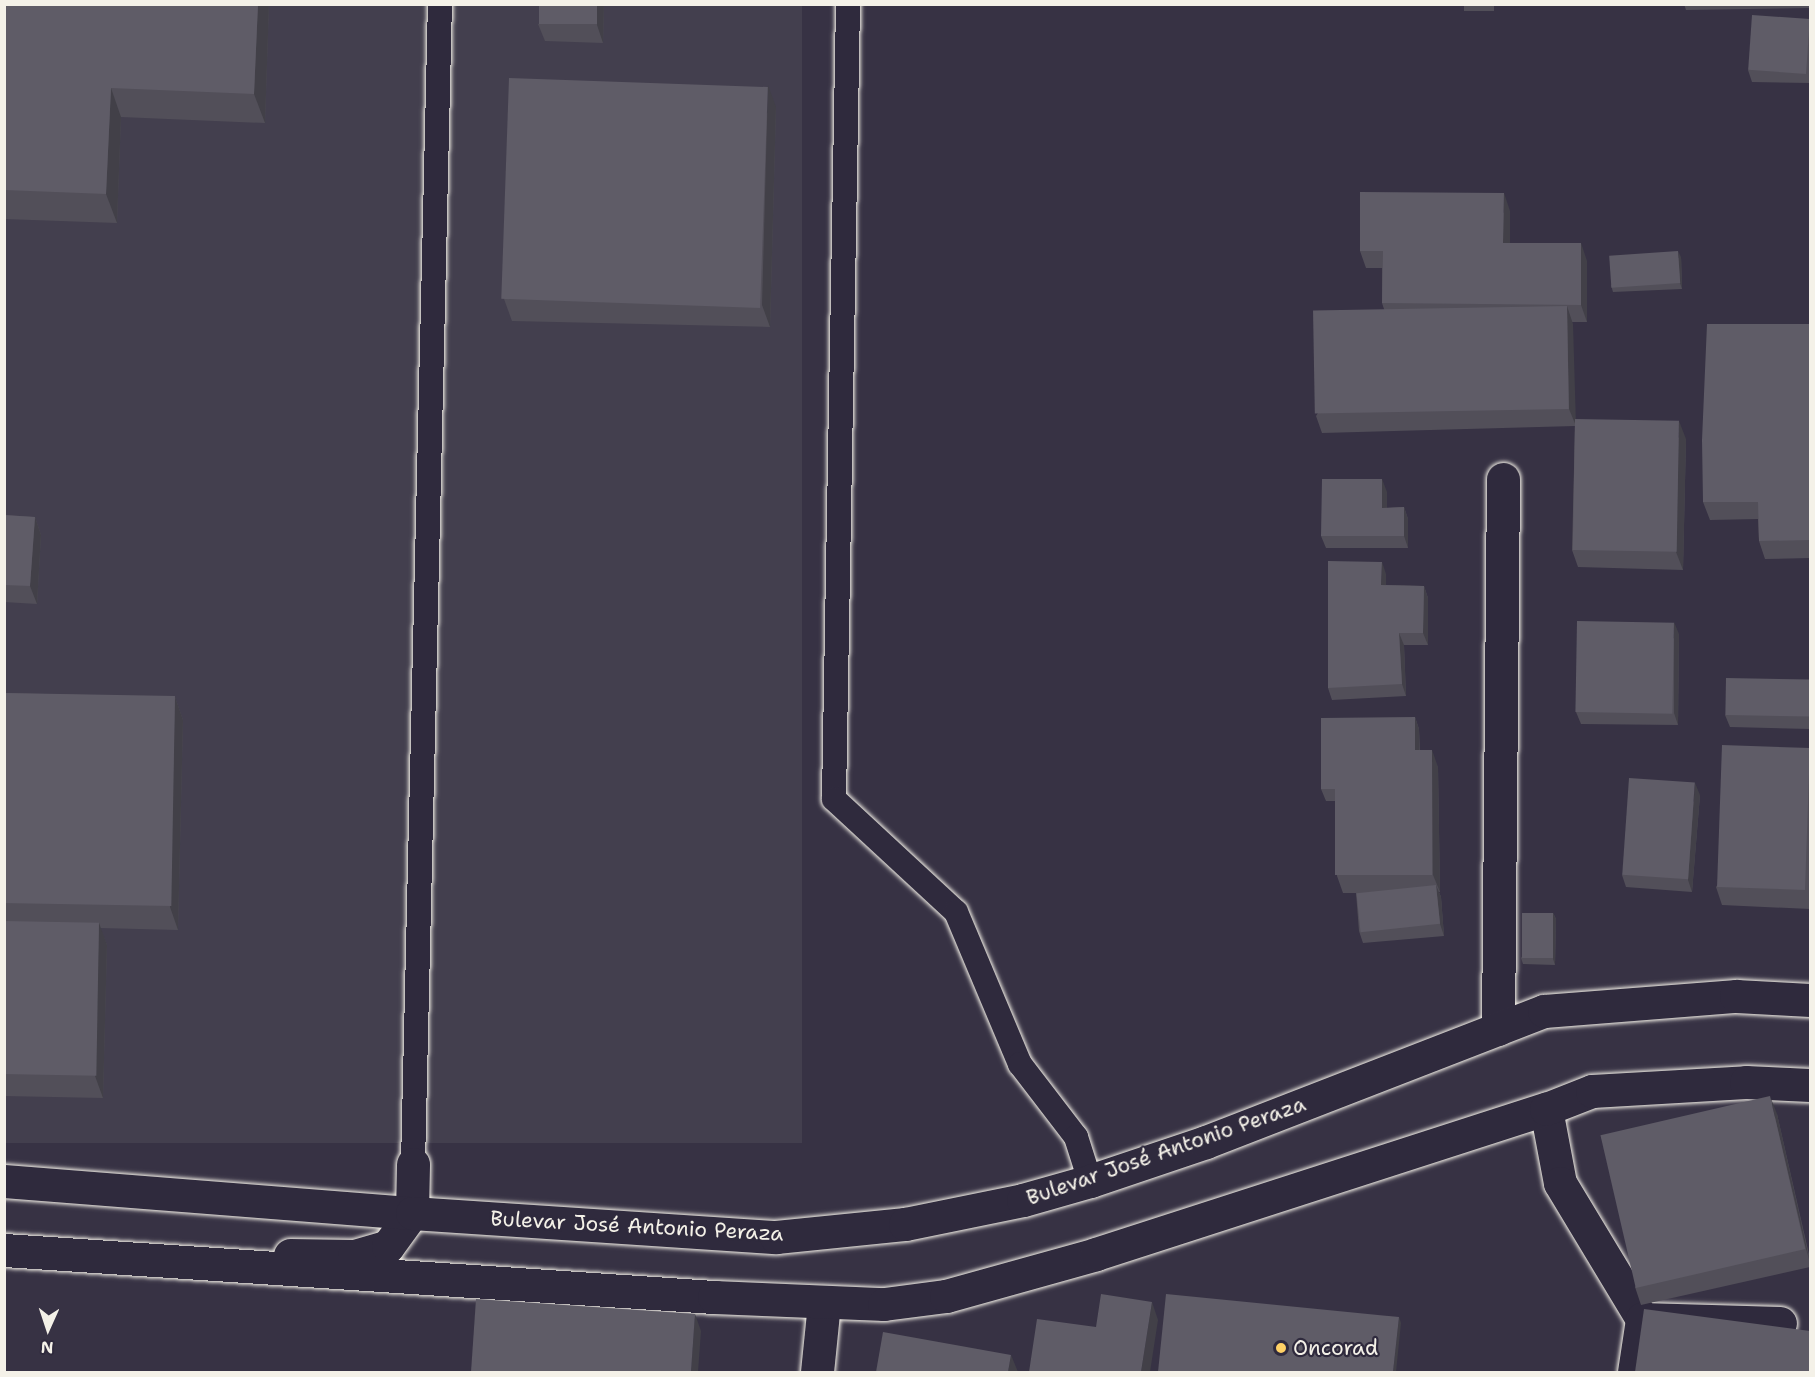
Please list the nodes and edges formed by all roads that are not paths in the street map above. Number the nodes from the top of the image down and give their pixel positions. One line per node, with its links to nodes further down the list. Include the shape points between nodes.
1 (440, 4): 8 (lane)
2 (848, 4): 10 (lane, via 834,799 956,912 1020,1064 1076,1137)
3 (1503, 478): 5 (street)
4 (1810, 1000): 5 (street, Bulevar José Antonio Peraza, via 1736,996 1544,1011)
5 (1498, 1029): 10 (street, Bulevar José Antonio Peraza, via 1206,1142)
6 (1810, 1085): 7 (street, via 1746,1082 1592,1091)
7 (1546, 1109): 14 (street, via 1096,1254 946,1296 884,1304); 15 (street, via 1560,1182)
8 (413, 1164): 11 (street)
9 (4, 1181): 11 (street, Bulevar José Antonio Peraza)
10 (1090, 1181): 11 (street, Bulevar José Antonio Peraza, via 1023,1200 905,1224 776,1237)
11 (412, 1213): 13 (street, via 388,1246 354,1256)
12 (4, 1250): 13 (street)
13 (145, 1260): 14 (street)
14 (824, 1303): 17 (street)
15 (1642, 1319): 16 (street); 18 (street)
16 (1780, 1323)
17 (817, 1372)
18 (1634, 1372)

